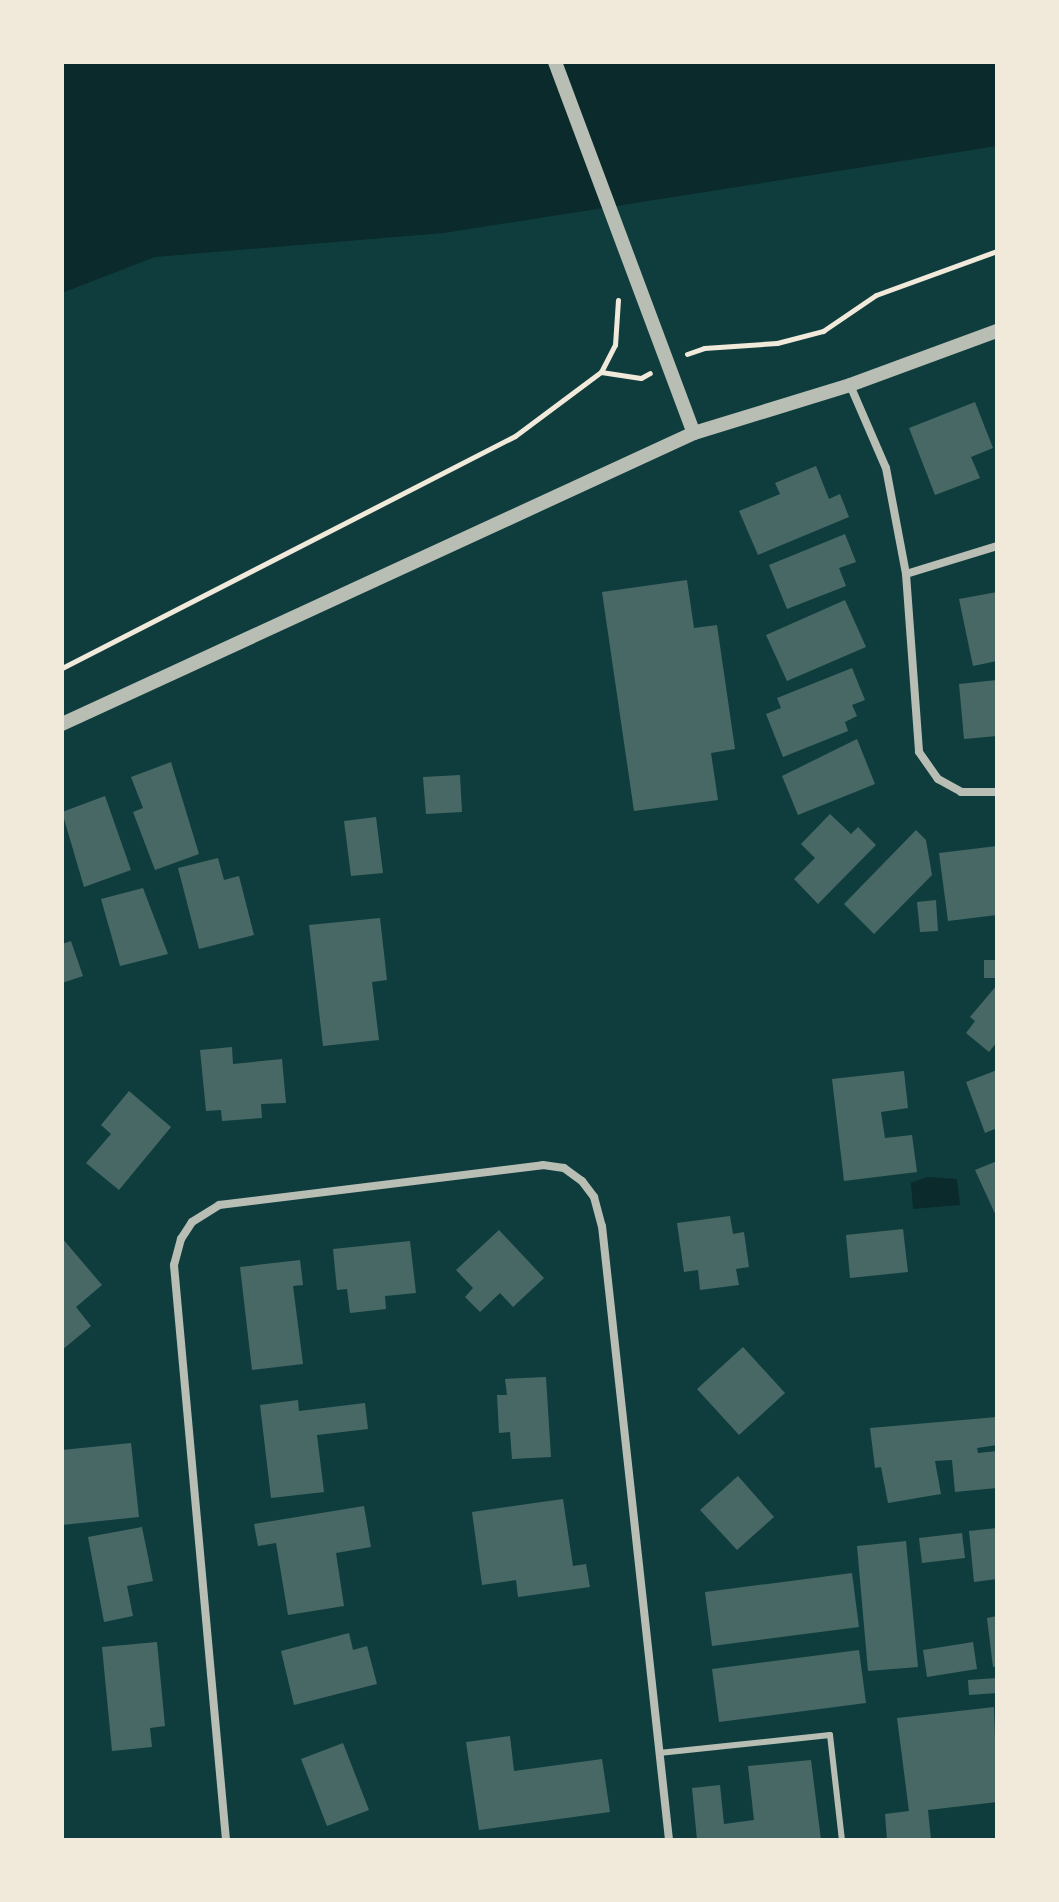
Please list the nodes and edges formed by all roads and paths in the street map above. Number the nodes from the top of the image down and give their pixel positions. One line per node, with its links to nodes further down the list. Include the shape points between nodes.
1 (555, 62): 5 (street)
2 (997, 251): 5 (path, via 876,295 823,331 777,343 704,348)
3 (613, 287): 6 (path, via 619,302 615,345)
4 (997, 331): 7 (street)
5 (668, 361): 6 (path, via 641,378); 8 (street)
6 (601, 372): 11 (path, via 515,436)
7 (850, 385): 8 (street); 10 (street, via 886,468)
8 (694, 433): 12 (street)
9 (997, 546): 10 (street)
10 (906, 574): 13 (street, via 919,752 938,779 961,792)
11 (62, 668)
12 (62, 724)
13 (997, 792)
14 (659, 1753): 15 (street, via 602,1226 594,1197 582,1181 564,1168 543,1165 219,1205 192,1222 174,1265); 16 (street); 17 (lane, via 830,1735)
15 (226, 1840)
16 (669, 1840)
17 (842, 1840)

